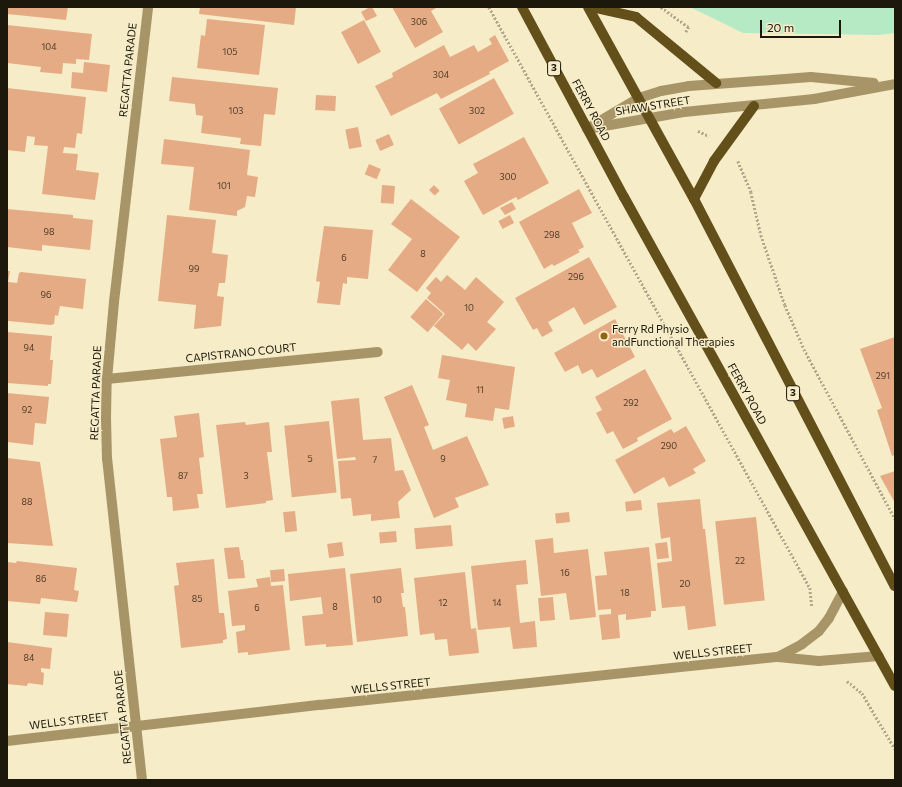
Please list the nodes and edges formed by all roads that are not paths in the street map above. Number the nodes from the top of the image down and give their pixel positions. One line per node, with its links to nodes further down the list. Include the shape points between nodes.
1 (148, 7): 14 (street, REGATTA PARADE)
2 (522, 7): 11 (main road, FERRY ROAD / 3)
3 (588, 7): 8 (main road, 3)
4 (592, 7): 5 (main road, via 636,17)
5 (716, 83): 6 (street, SHAW STREET, via 811,77); 8 (street, SHAW STREET, via 672,88)
6 (884, 84): 7 (street, SHAW STREET); 9 (street, SHAW STREET, via 814,100)
7 (895, 84)
8 (639, 98): 10 (main road, 3); 11 (street, SHAW STREET)
9 (754, 106): 10 (street, SHAW STREET); 12 (main road, via 714,161)
10 (649, 117): 11 (street, SHAW STREET); 12 (main road, 3)
11 (587, 129): 16 (main road, FERRY ROAD / 3)
12 (694, 199): 15 (main road, 3)
13 (378, 352): 14 (street, CAPISTRANO COURT)
14 (107, 379): 20 (street, REGATTA PARADE, via 107,459)
15 (895, 586)
16 (844, 592): 17 (main road, FERRY ROAD / 3); 18 (street, WELLS STREET, via 819,631)
17 (879, 656): 18 (street, WELLS STREET, via 819,661); 19 (main road, FERRY ROAD / 3)
18 (778, 657): 20 (street, WELLS STREET)
19 (895, 686)
20 (136, 726): 21 (street, WELLS STREET); 22 (street, REGATTA PARADE)
21 (7, 741)
22 (142, 780)

